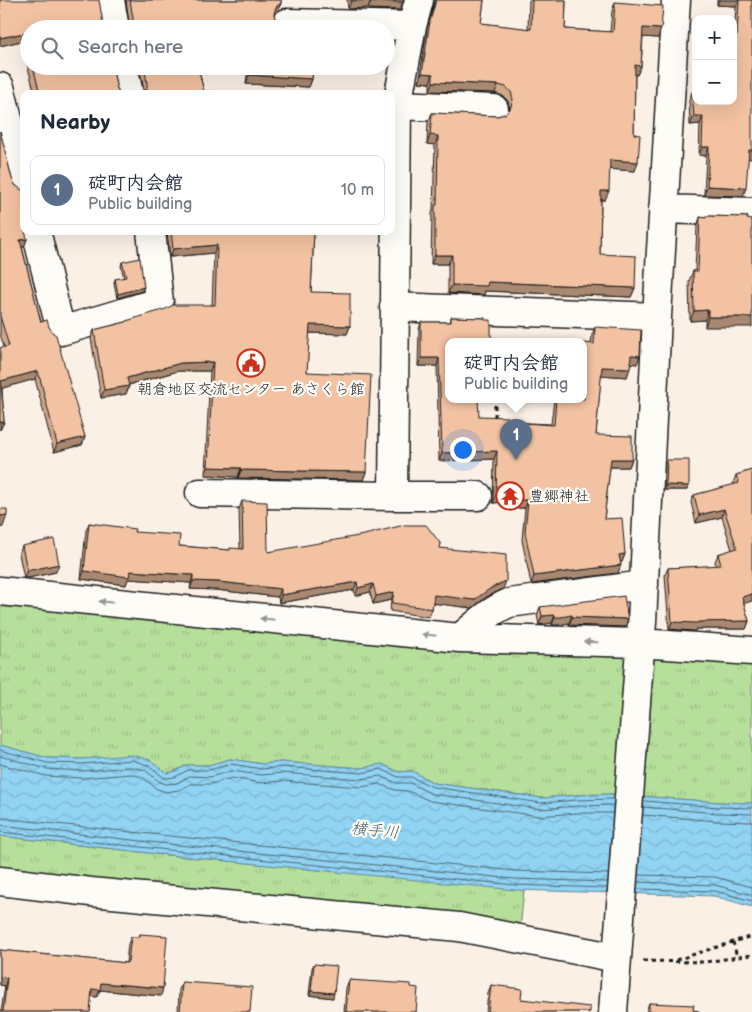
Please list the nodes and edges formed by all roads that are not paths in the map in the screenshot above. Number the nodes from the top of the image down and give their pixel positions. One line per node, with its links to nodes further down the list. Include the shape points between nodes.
1 (110, 0): 4 (street)
2 (419, 0): 6 (street)
3 (676, 0): 13 (street)
4 (114, 20)
5 (395, 26): 6 (street)
6 (412, 26): 10 (street)
7 (125, 75): 9 (street)
8 (0, 87): 12 (street)
9 (128, 90)
10 (397, 104): 11 (street); 17 (street)
11 (494, 109)
12 (20, 167)
13 (663, 209): 14 (street); 18 (street)
14 (752, 212)
15 (37, 235): 16 (street, via 61,331 159,302)
16 (151, 235)
17 (394, 306): 18 (street); 20 (street)
18 (657, 317): 22 (street)
19 (200, 493): 20 (street)
20 (393, 496): 21 (street)
21 (478, 496)
22 (644, 585): 24 (street, via 509,603 496,609); 26 (street)
23 (0, 591): 24 (street, one-way to 23)
24 (460, 638): 26 (street, one-way to 24)
25 (752, 652): 26 (street)
26 (639, 654): 28 (street)
27 (0, 881): 28 (street, via 460,927)
28 (617, 954): 29 (street)
29 (613, 1012)

